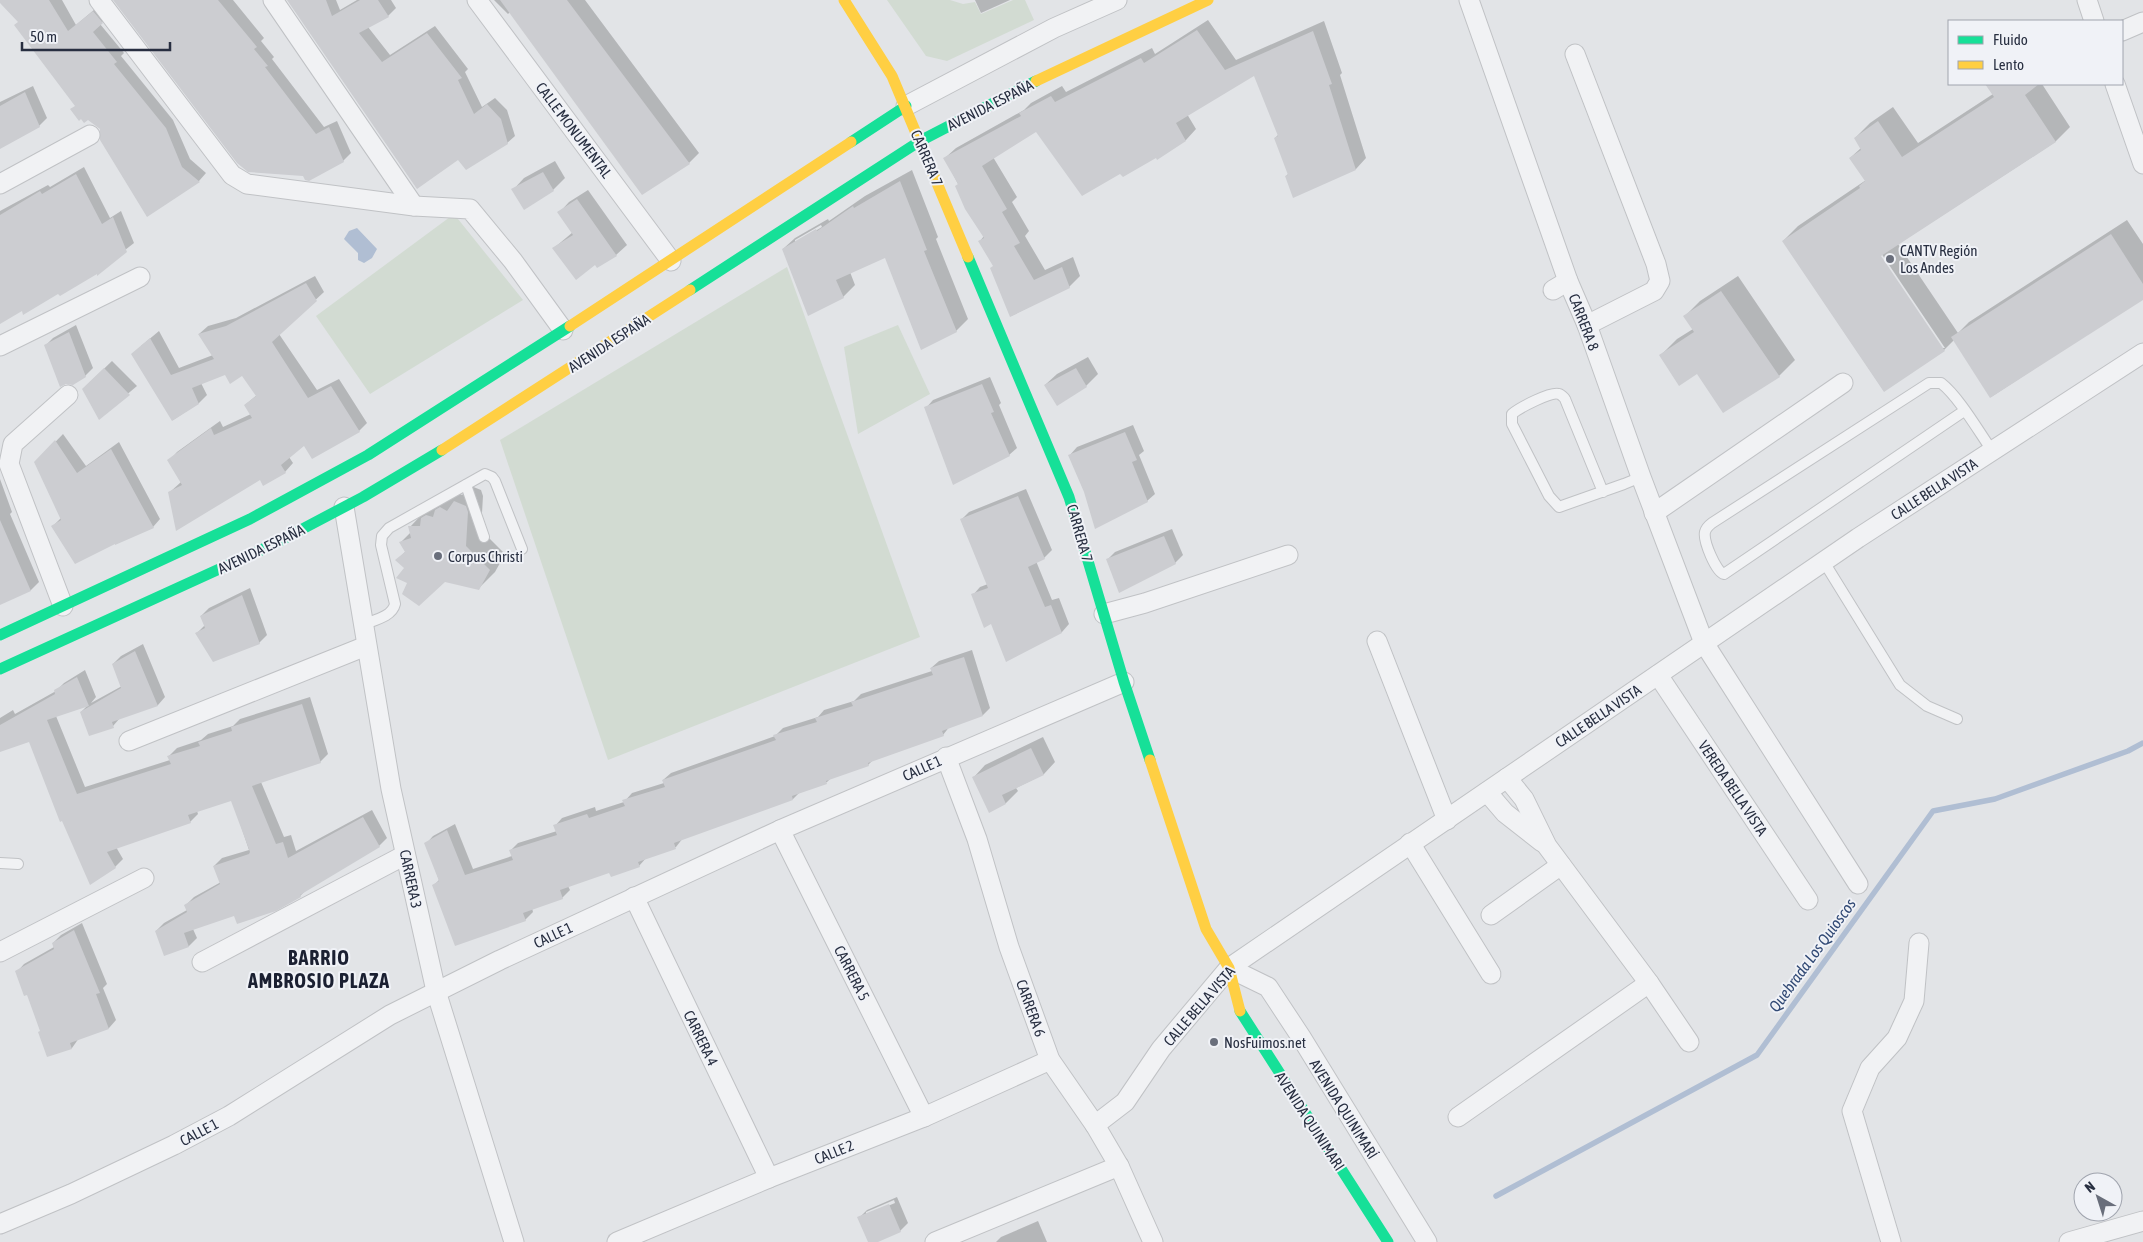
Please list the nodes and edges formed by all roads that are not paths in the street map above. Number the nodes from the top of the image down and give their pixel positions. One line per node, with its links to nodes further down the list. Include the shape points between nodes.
1 (99, 0): 19 (street, via 239,181)
2 (274, 0): 19 (street)
3 (477, 0): 20 (street, CALLE MONUMENTAL)
4 (844, 0): 14 (street, CARRERA 7, via 892,76)
5 (1117, 0): 14 (street, AVENIDA ESPAÑA, via 1054,28)
6 (1208, 0): 16 (street, AVENIDA ESPAÑA, via 1028,85)
7 (1469, 0): 22 (street, CARRERA 8, via 1560,286)
8 (2087, 0): 9 (street)
9 (2094, 20)
10 (2143, 22): 11 (street)
11 (2123, 31)
12 (1575, 54): 22 (street, via 1660,281 1654,291)
13 (2116, 85): 17 (street)
14 (906, 106): 16 (street, CARRERA 7); 20 (street, AVENIDA ESPAÑA)
15 (90, 135): 18 (street)
16 (920, 141): 33 (street, AVENIDA ESPAÑA, via 450,445); 40 (street, CARRERA 7, via 1069,497)
17 (2143, 164)
18 (0, 184)
19 (414, 206): 23 (street, via 470,209 514,260)
20 (671, 261): 23 (street, AVENIDA ESPAÑA)
21 (140, 277): 24 (street)
22 (1587, 325): 30 (street, CARRERA 8)
23 (563, 330): 39 (street, AVENIDA ESPAÑA, via 368,455 250,519)
24 (0, 346)
25 (2143, 353): 29 (street, CALLE BELLA VISTA)
26 (1843, 383): 34 (street)
27 (68, 395): 39 (street, via 12,444 9,464)
28 (1964, 411): 28 (lane, via 1947,387 1941,383 1929,383 1712,523 1704,534 1718,570 1724,574); 29 (lane)
29 (1993, 452): 38 (street, CALLE BELLA VISTA)
30 (1641, 477): 32 (lane); 34 (street, CARRERA 8)
31 (466, 485): 35 (lane); 36 (lane, via 485,474 492,476); 41 (lane, via 389,528 382,536 394,610)
32 (1603, 492): 32 (lane, via 1558,507 1549,496 1512,424 1512,414 1552,393 1560,394 1565,399)
33 (344, 507): 41 (street, CARRERA 3); 46 (street, AVENIDA ESPAÑA, via 274,544)
34 (1654, 513): 44 (street, CARRERA 8)
35 (484, 537)
36 (522, 549)
37 (1288, 555): 40 (street)
38 (1824, 562): 44 (street, CALLE BELLA VISTA); 49 (lane, via 1900,685 1927,706)
39 (63, 606): 42 (street, AVENIDA ESPAÑA)
40 (1104, 614): 48 (street, CARRERA 7)
41 (362, 624): 45 (street, CARRERA 3)
42 (0, 635)
43 (1377, 641): 54 (street)
44 (1704, 643): 47 (street, CALLE BELLA VISTA); 63 (street, CARRERA 8)
45 (366, 646): 50 (street); 58 (street, CARRERA 3)
46 (0, 669)
47 (1658, 675): 52 (street, CALLE BELLA VISTA); 65 (street, VEREDA BELLA VISTA)
48 (1124, 682): 51 (street, CALLE 1); 70 (street, CARRERA 7, via 1206,929)
49 (1957, 719)
50 (129, 741)
51 (946, 757): 55 (street, CALLE 1); 75 (street, CARRERA 6, via 978,839 1009,947)
52 (1507, 778): 53 (street, CALLE BELLA VISTA); 57 (street, via 1524,799)
53 (1487, 792): 54 (street, CALLE BELLA VISTA); 57 (street, via 1505,813)
54 (1447, 820): 56 (street, CALLE BELLA VISTA)
55 (780, 830): 64 (street, CALLE 1); 76 (street, CARRERA 5)
56 (1410, 843): 70 (street, CALLE BELLA VISTA); 71 (street)
57 (1547, 846): 61 (street)
58 (406, 855): 69 (street); 73 (street, CARRERA 3)
59 (0, 863): 60 (lane)
60 (18, 864)
61 (1561, 865): 66 (street); 72 (street)
62 (144, 878): 68 (street)
63 (1858, 884)
64 (634, 897): 73 (street, CALLE 1); 80 (street, CARRERA 4)
65 (1808, 900)
66 (1491, 915)
67 (1919, 943): 89 (street, via 1914,1001 1897,1038 1870,1068 1852,1111)
68 (0, 952)
69 (202, 962)
70 (1229, 968): 78 (street, CALLE BELLA VISTA, via 1161,1049 1125,1102); 87 (street, AVENIDA QUINIMARI, via 1240,1010); 88 (street, AVENIDA QUINIMARÍ, via 1268,987)
71 (1491, 974)
72 (1649, 983): 74 (street); 77 (street)
73 (436, 991): 82 (street, CALLE 1, via 390,1015 229,1116 71,1194); 83 (street, CARRERA 3)
74 (1689, 1042)
75 (1050, 1060): 76 (street, CALLE 2); 78 (street, CARRERA 6)
76 (924, 1117): 80 (street, CALLE 2)
77 (1458, 1117)
78 (1095, 1125): 79 (street, CARRERA 6)
79 (1119, 1166): 85 (street); 86 (street, CARRERA 6)
80 (769, 1178): 84 (street, CALLE 2)
81 (2143, 1221): 90 (street)
82 (0, 1224)
83 (514, 1242)
84 (617, 1242)
85 (935, 1242)
86 (1152, 1242)
87 (1388, 1242)
88 (1427, 1242)
89 (1891, 1242)
90 (2069, 1242)

